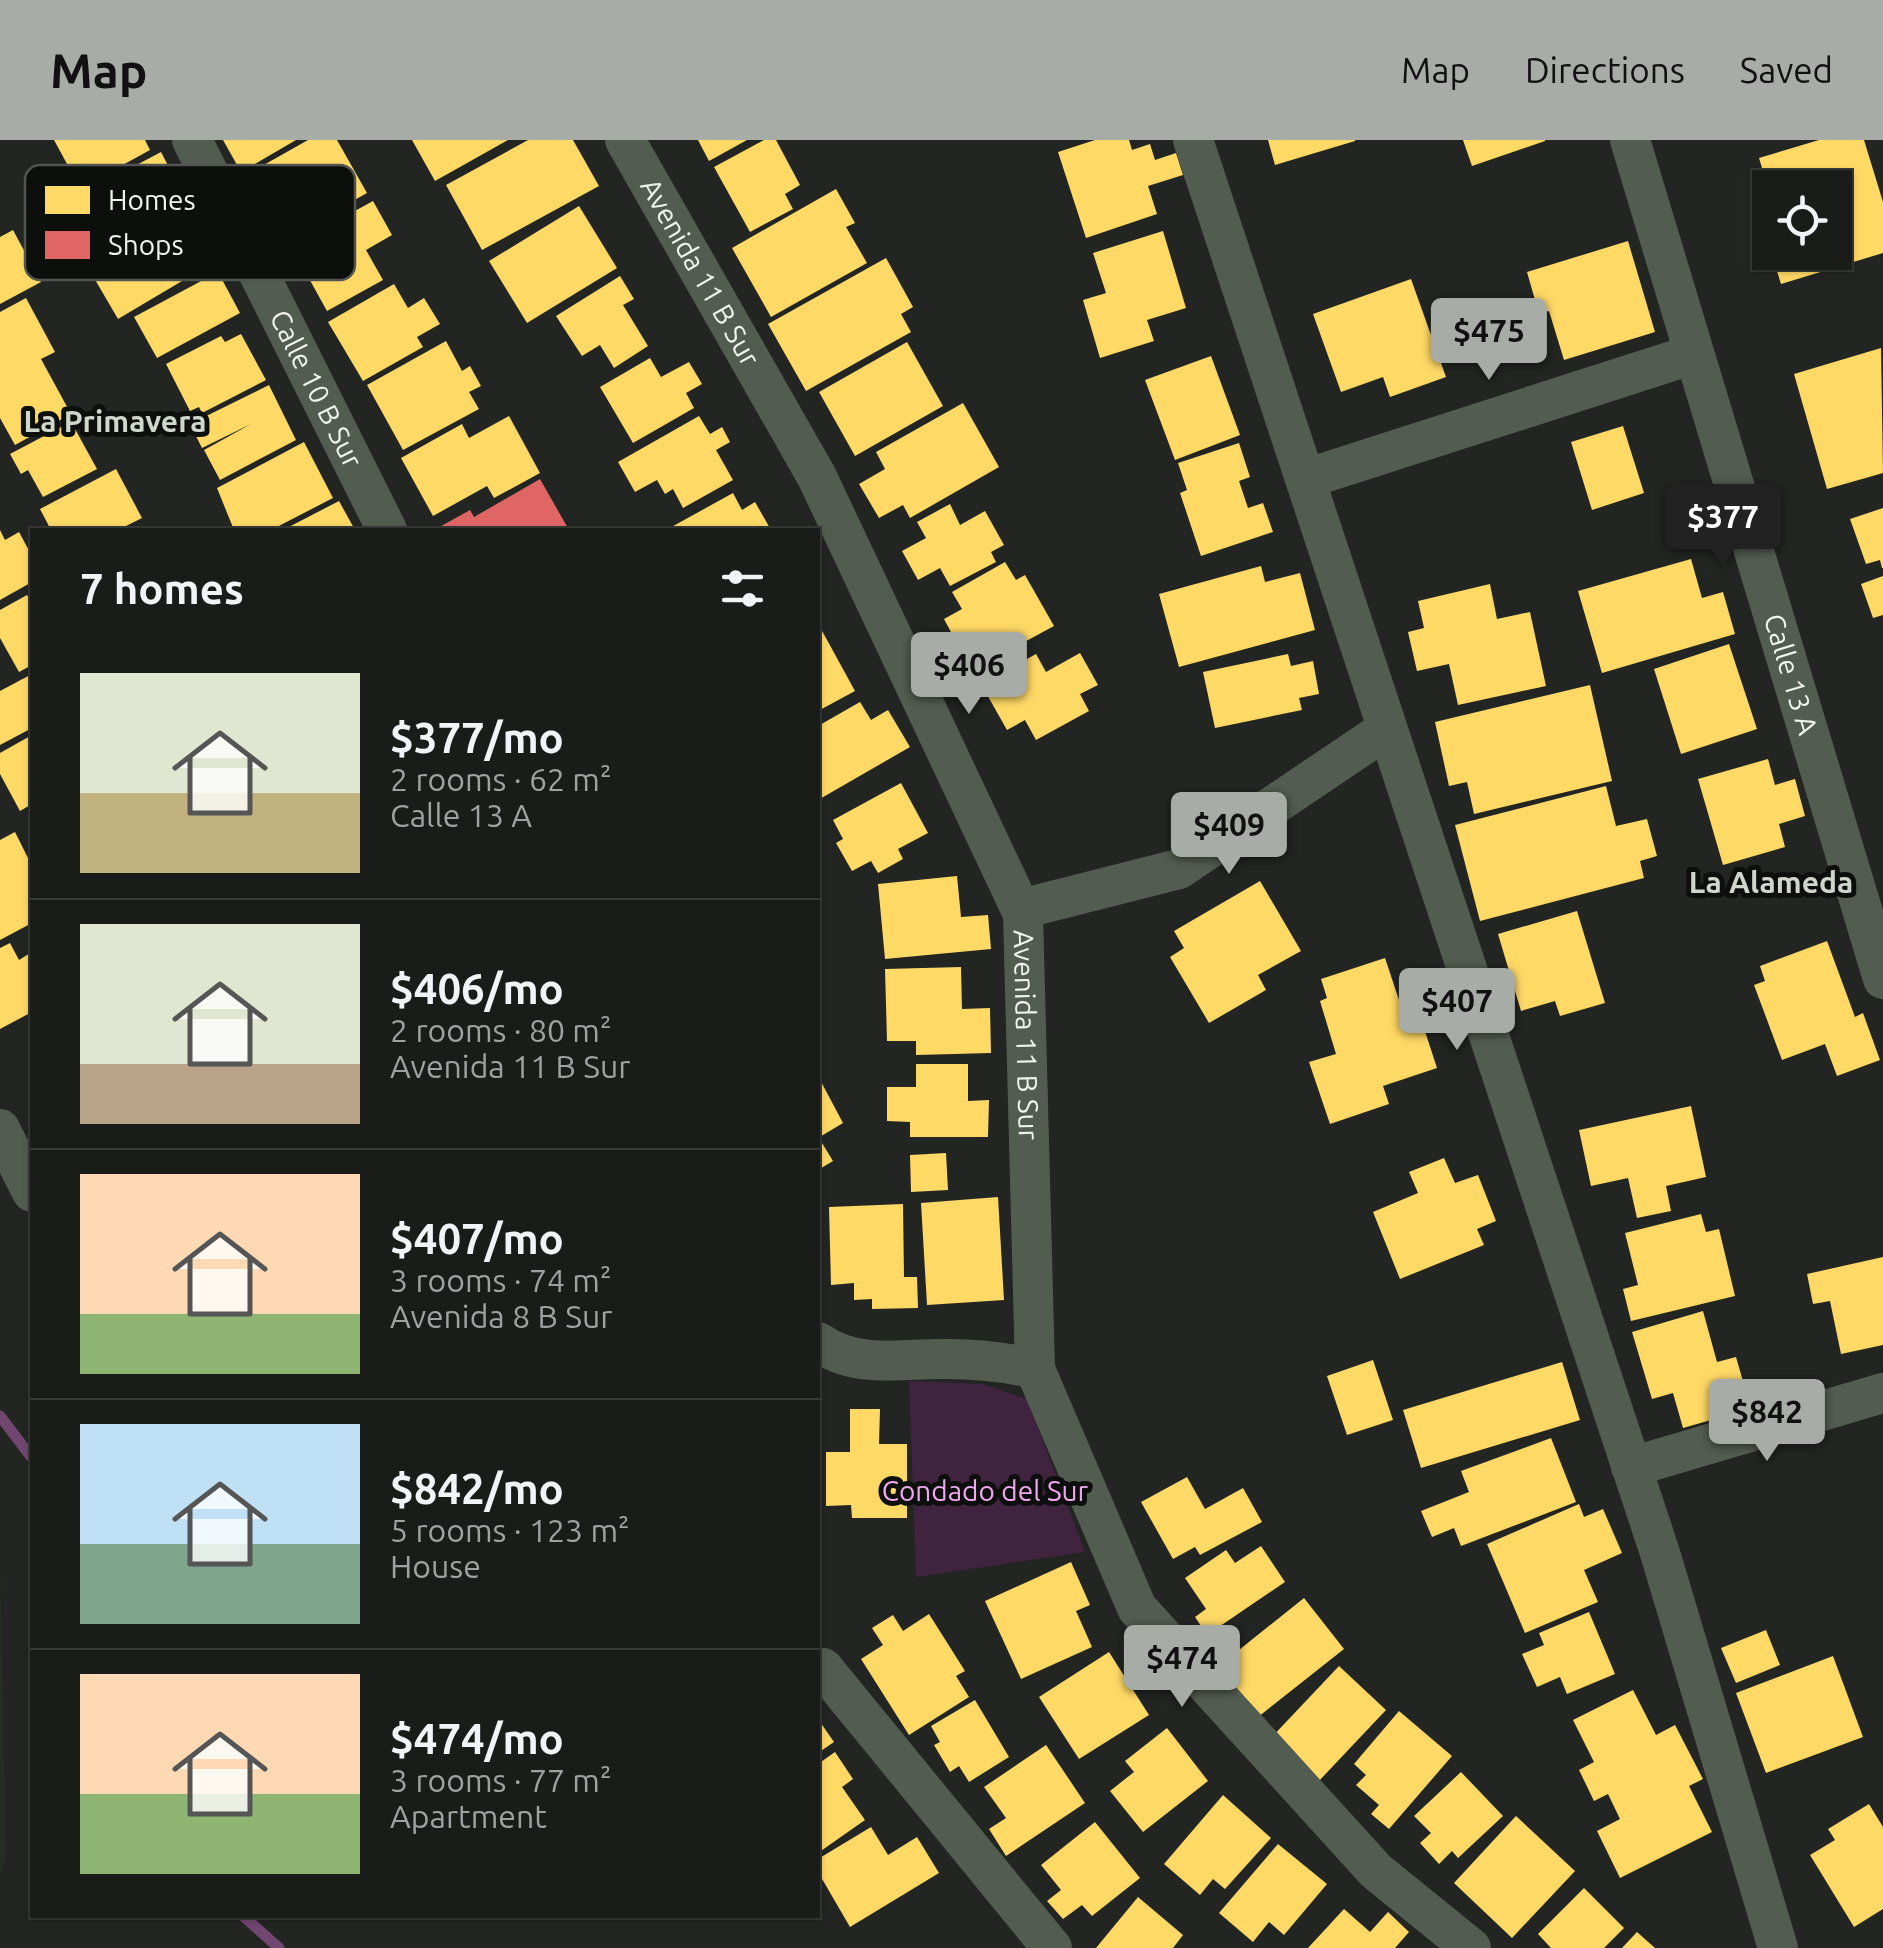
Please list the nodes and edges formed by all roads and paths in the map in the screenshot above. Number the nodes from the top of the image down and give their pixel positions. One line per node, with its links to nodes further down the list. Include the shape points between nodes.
1 (192, 140): 5 (street, Calle 10 B Sur)
2 (625, 140): 11 (street, Avenida 11 B Sur, via 817,477)
3 (1193, 140): 8 (street)
4 (1630, 140): 7 (street, Calle 13 A)
5 (204, 165)
6 (262, 280): 9 (street, Calle 10 B Sur)
7 (1694, 354): 8 (street); 12 (street, Calle 13 A)
8 (1305, 479): 10 (street)
9 (386, 528)
10 (1388, 729): 11 (street, via 1180,868); 18 (street)
11 (1021, 910): 16 (street, Avenida 11 B Sur)
12 (1883, 979)
13 (0, 1129): 14 (street)
14 (30, 1188)
15 (820, 1344): 16 (street, via 836,1356 884,1363 945,1358)
16 (1035, 1368): 21 (street, via 1137,1608 1376,1870)
17 (1883, 1393): 18 (street)
18 (1631, 1467): 22 (street)
19 (824, 1668): 20 (street)
20 (1052, 1948)
21 (1471, 1948)
22 (1778, 1948)

